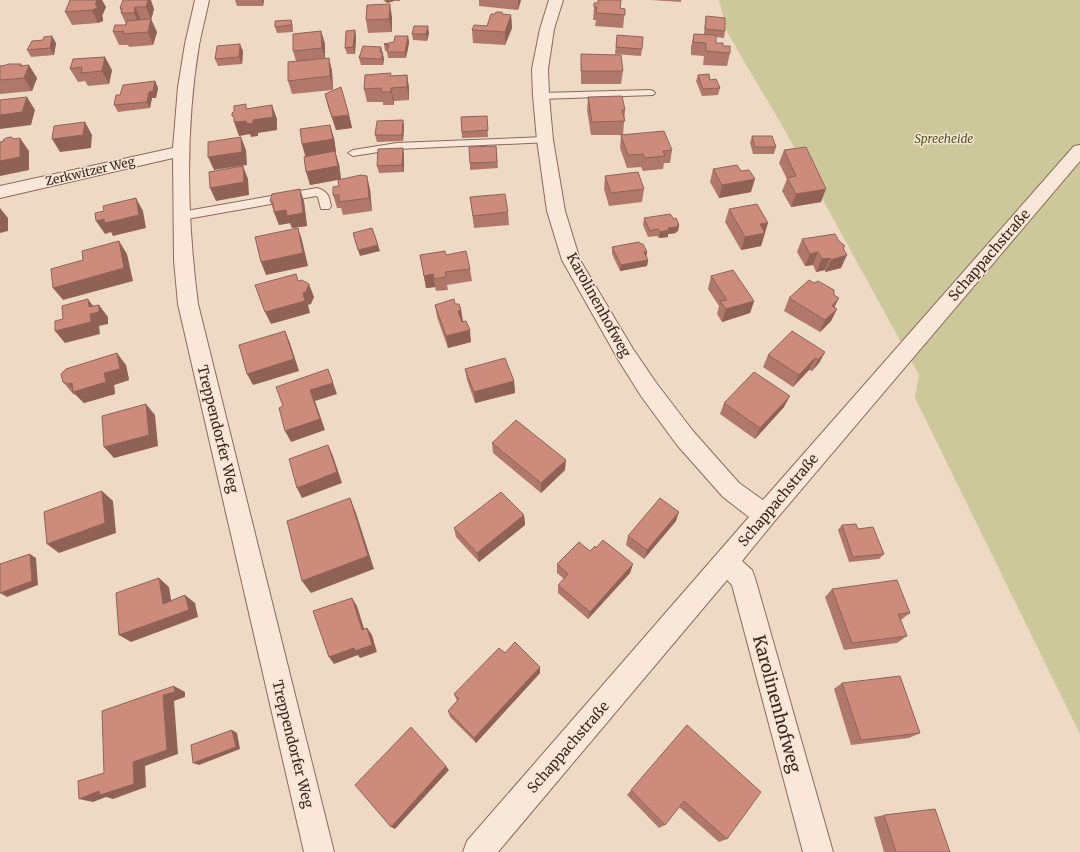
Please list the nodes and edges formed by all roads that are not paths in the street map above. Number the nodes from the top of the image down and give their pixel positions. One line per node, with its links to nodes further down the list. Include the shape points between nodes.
1 (202, 0): 7 (street, Treppendorfer Weg, via 186,87)
2 (556, 0): 4 (street, Karolinenhofweg, via 547,29 540,68)
3 (650, 93): 4 (lane)
4 (541, 96): 5 (street, Karolinenhofweg)
5 (545, 140): 8 (lane, via 397,146); 12 (street, Karolinenhofweg, via 556,211 571,260 594,302 640,377 685,438 731,490)
6 (1080, 150): 12 (street, Schappachstraße)
7 (181, 152): 9 (street, Zerkwitzer Weg, via 162,154); 11 (street, Treppendorfer Weg)
8 (353, 153)
9 (0, 192)
10 (325, 206): 11 (lane, via 323,195 318,192)
11 (181, 216): 14 (street, Treppendorfer Weg, via 188,304)
12 (765, 515): 13 (street, Schappachstraße)
13 (726, 563): 15 (street, Schappachstraße); 16 (street, Karolinenhofweg, via 743,578)
14 (319, 852)
15 (478, 852)
16 (818, 852)

